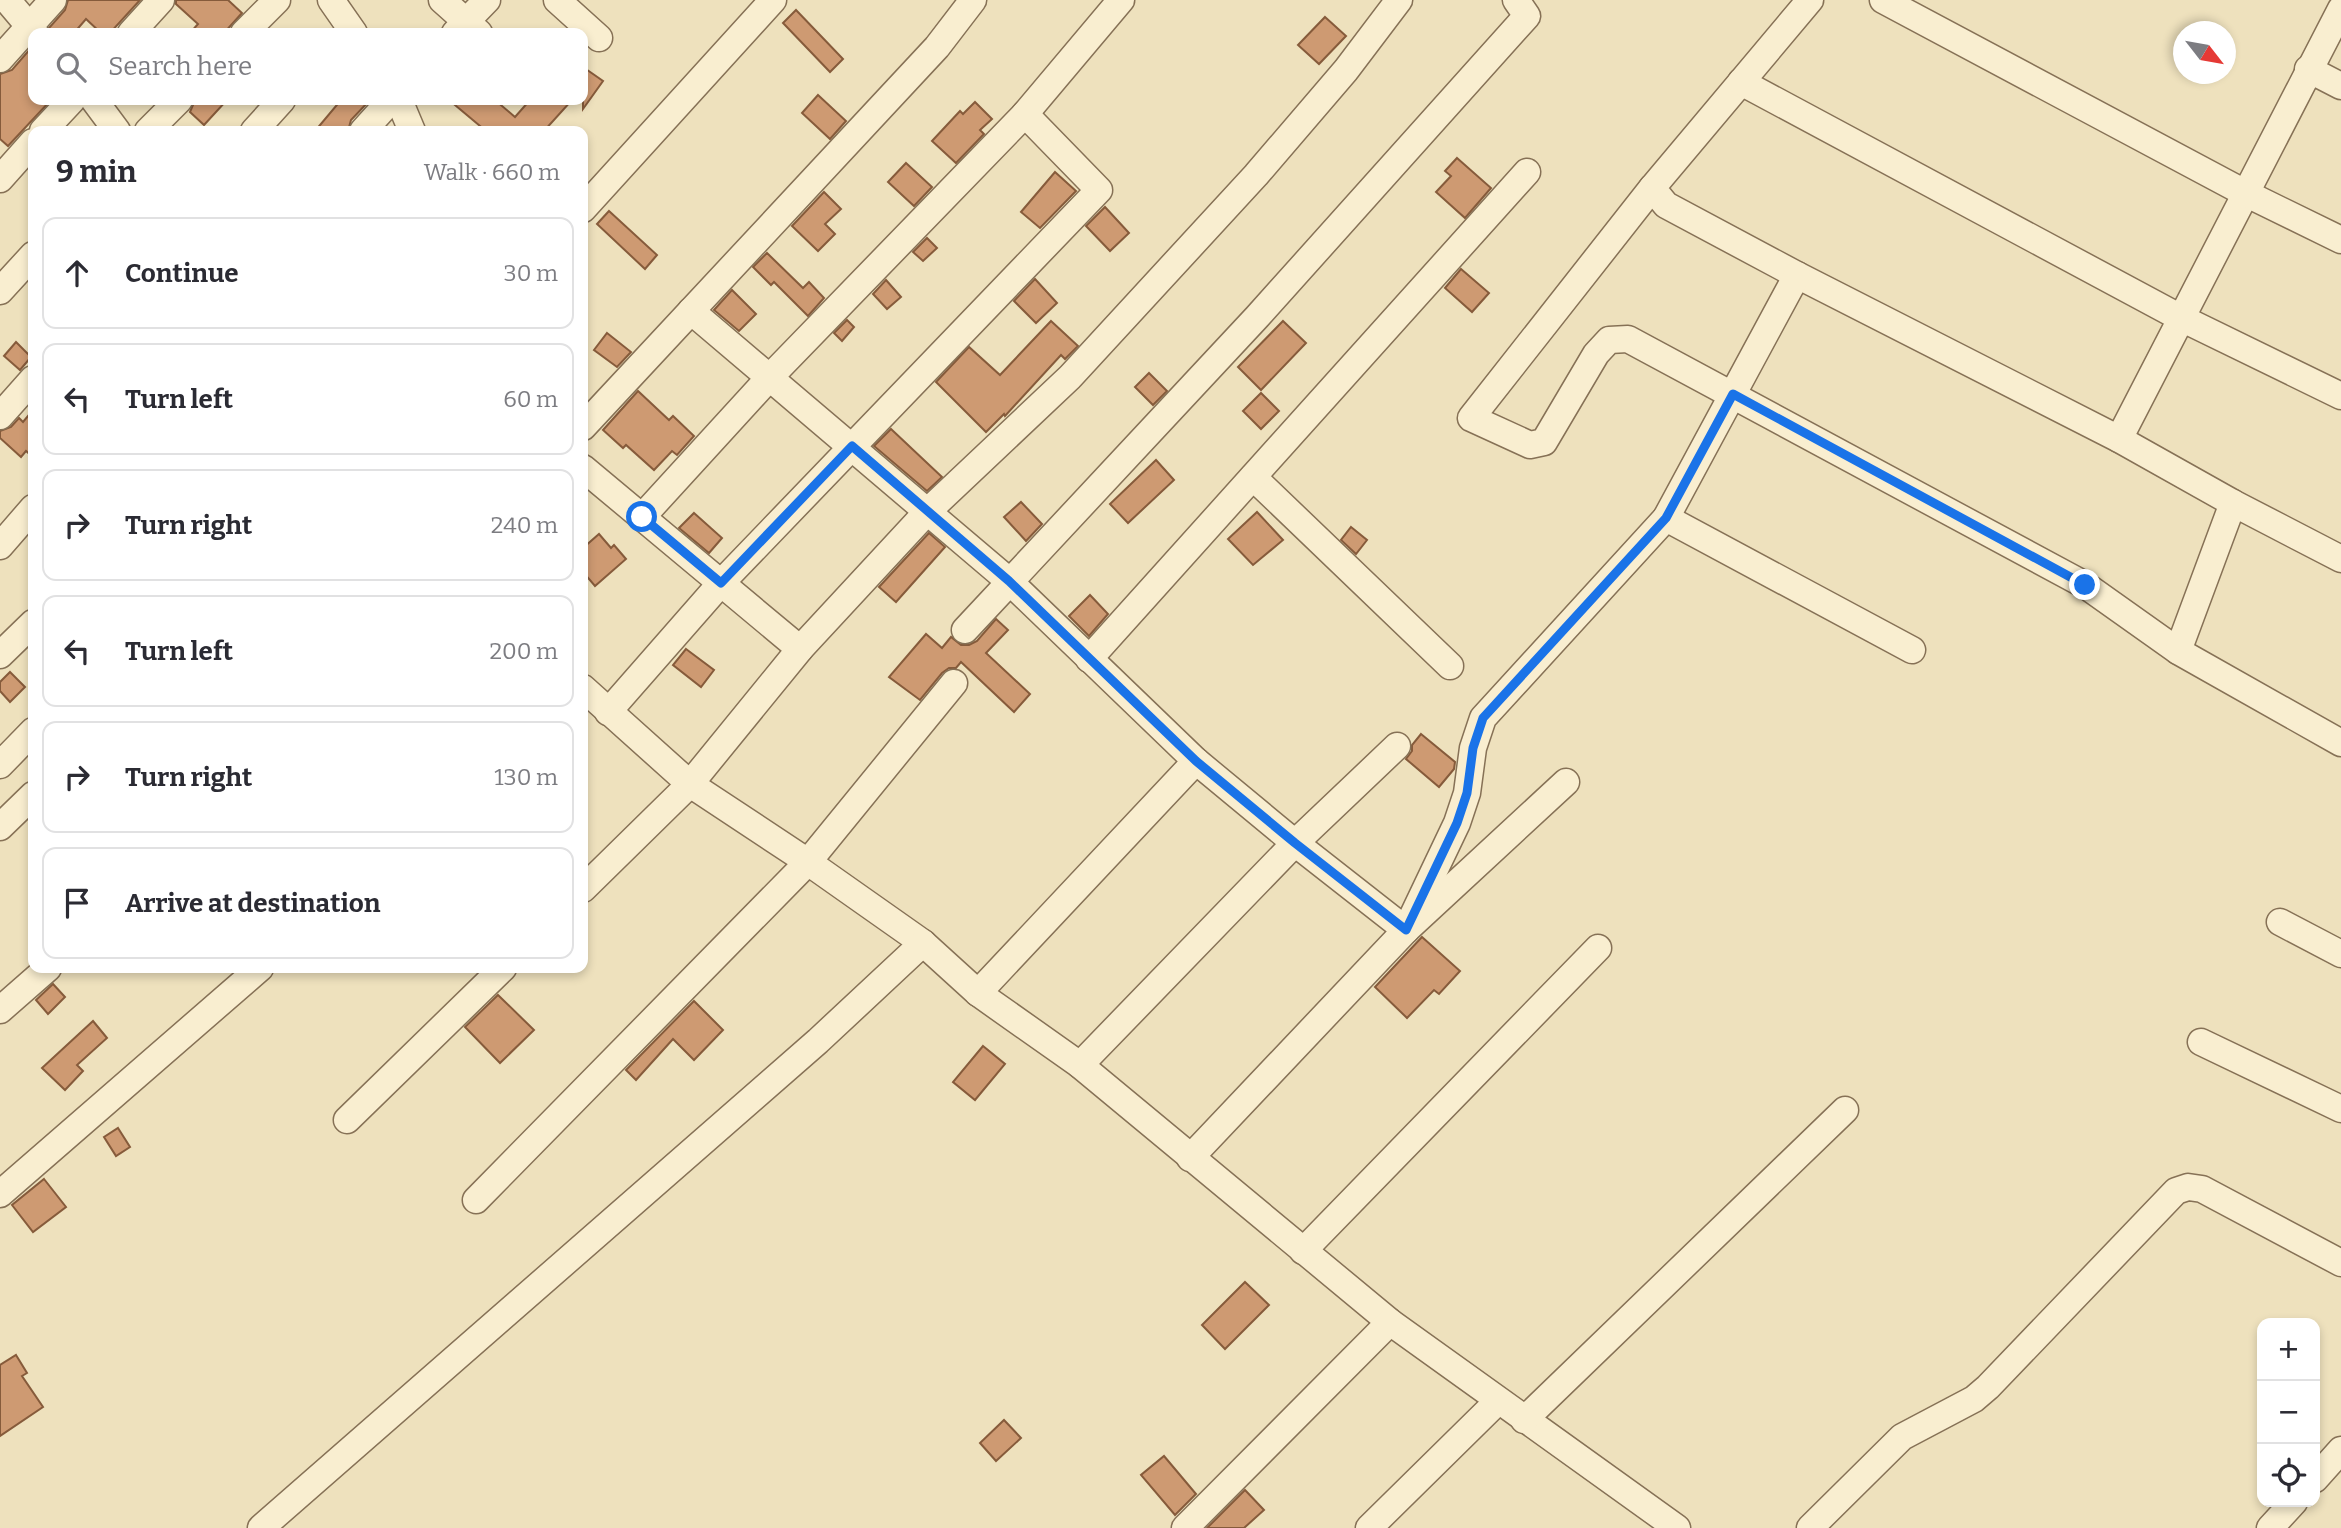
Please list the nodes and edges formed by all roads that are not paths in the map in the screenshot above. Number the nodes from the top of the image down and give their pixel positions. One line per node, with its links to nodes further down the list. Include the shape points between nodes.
1 (8, 0): 17 (street)
2 (53, 0): 18 (street)
3 (161, 0): 19 (street)
4 (277, 0): 20 (street)
5 (331, 0): 21 (street)
6 (442, 0): 22 (street)
7 (487, 0): 23 (street)
8 (557, 0): 24 (street)
9 (773, 0): 50 (street)
10 (973, 0): 55 (street, via 937,47)
11 (1121, 0): 38 (street)
12 (1399, 0): 68 (street, via 1265,164 1070,377)
13 (1516, 0): 74 (street, via 1528,16 1257,317)
14 (1810, 0): 30 (street)
15 (1884, 0): 49 (street)
16 (2341, 9): 29 (street)
17 (30, 28)
18 (33, 28)
19 (136, 28)
20 (249, 28)
21 (346, 28)
22 (465, 28)
23 (468, 28)
24 (588, 28)
25 (588, 28): 27 (street)
26 (28, 34): 28 (street)
27 (599, 38)
28 (0, 59)
29 (2308, 69): 31 (street); 49 (street)
30 (1741, 82): 48 (street); 56 (street)
31 (2341, 86)
32 (67, 105): 39 (street)
33 (98, 105): 40 (street)
34 (174, 105): 41 (street)
35 (277, 105): 42 (street)
36 (386, 105): 43 (street)
37 (401, 105): 44 (street)
38 (1025, 114): 57 (street); 64 (street, via 1099,190)
39 (48, 126)
40 (113, 126)
41 (153, 126)
42 (259, 126)
43 (368, 126)
44 (410, 126)
45 (28, 148): 47 (street)
46 (1527, 172): 66 (street)
47 (0, 179)
48 (1652, 188): 53 (street, via 1666,205); 59 (street, via 1471,418 1530,444 1544,442 1609,340 1628,339)
49 (2245, 193): 51 (street); 56 (street)
50 (588, 204)
51 (2341, 240)
52 (28, 260): 54 (street)
53 (1797, 275): 59 (street); 63 (street)
54 (0, 291)
55 (691, 311): 57 (street); 62 (street)
56 (2181, 318): 60 (street); 63 (street)
57 (770, 377): 64 (street); 70 (street)
58 (28, 385): 61 (street)
59 (1733, 394): 71 (street); 80 (street, via 2085,585)
60 (2341, 396)
61 (0, 416)
62 (588, 422)
63 (2119, 439): 67 (street)
64 (852, 446): 68 (street); 75 (street)
65 (588, 472): 70 (street)
66 (1253, 477): 82 (street); 83 (street)
67 (2233, 503): 73 (street); 80 (street)
68 (926, 512): 74 (street); 78 (street)
69 (28, 514): 72 (street)
70 (642, 517): 75 (street)
71 (1666, 518): 79 (street); 100 (street, via 1483,718 1457,823)
72 (0, 546)
73 (2341, 559)
74 (1009, 581): 77 (street); 82 (street)
75 (721, 583): 78 (street); 86 (street)
76 (28, 628): 81 (street)
77 (965, 630)
78 (800, 649): 93 (street)
79 (1912, 650)
80 (2178, 651): 88 (street)
81 (0, 655)
82 (1089, 659): 90 (street)
83 (1450, 666)
84 (954, 683): 97 (street)
85 (588, 693): 86 (street)
86 (608, 712): 93 (street)
87 (28, 736): 91 (street)
88 (2341, 743)
89 (1397, 746): 96 (street)
90 (1196, 761): 96 (street); 107 (street)
91 (0, 765)
92 (1566, 782): 100 (street)
93 (690, 784): 97 (street); 98 (street)
94 (28, 800): 95 (street)
95 (0, 827)
96 (1295, 843): 100 (street); 110 (street)
97 (808, 862): 101 (street); 116 (street)
98 (588, 884)
99 (2280, 922): 103 (street)
100 (1406, 930): 114 (street)
101 (923, 943): 107 (street); 125 (street, via 818,1041)
102 (1598, 948): 117 (street)
103 (2341, 954)
104 (42, 973): 108 (street)
105 (254, 973): 115 (street)
106 (498, 973): 113 (street)
107 (978, 993): 110 (street)
108 (0, 1010)
109 (2201, 1042): 111 (street)
110 (1080, 1065): 114 (street)
111 (2341, 1109)
112 (1845, 1110): 121 (street)
113 (346, 1120)
114 (1190, 1158): 117 (street)
115 (0, 1194)
116 (476, 1200)
117 (1303, 1251): 119 (street)
118 (2341, 1264): 129 (street, via 2202,1189 2176,1191 1989,1387 1902,1437)
119 (1390, 1322): 120 (street); 126 (street)
120 (1498, 1401): 121 (street); 127 (street)
121 (1524, 1420): 128 (street)
122 (2341, 1450): 123 (street)
123 (2320, 1473)
124 (2289, 1507): 130 (street)
125 (261, 1528)
126 (1185, 1528)
127 (1369, 1528)
128 (1678, 1528)
129 (1810, 1528)
130 (2270, 1528)

